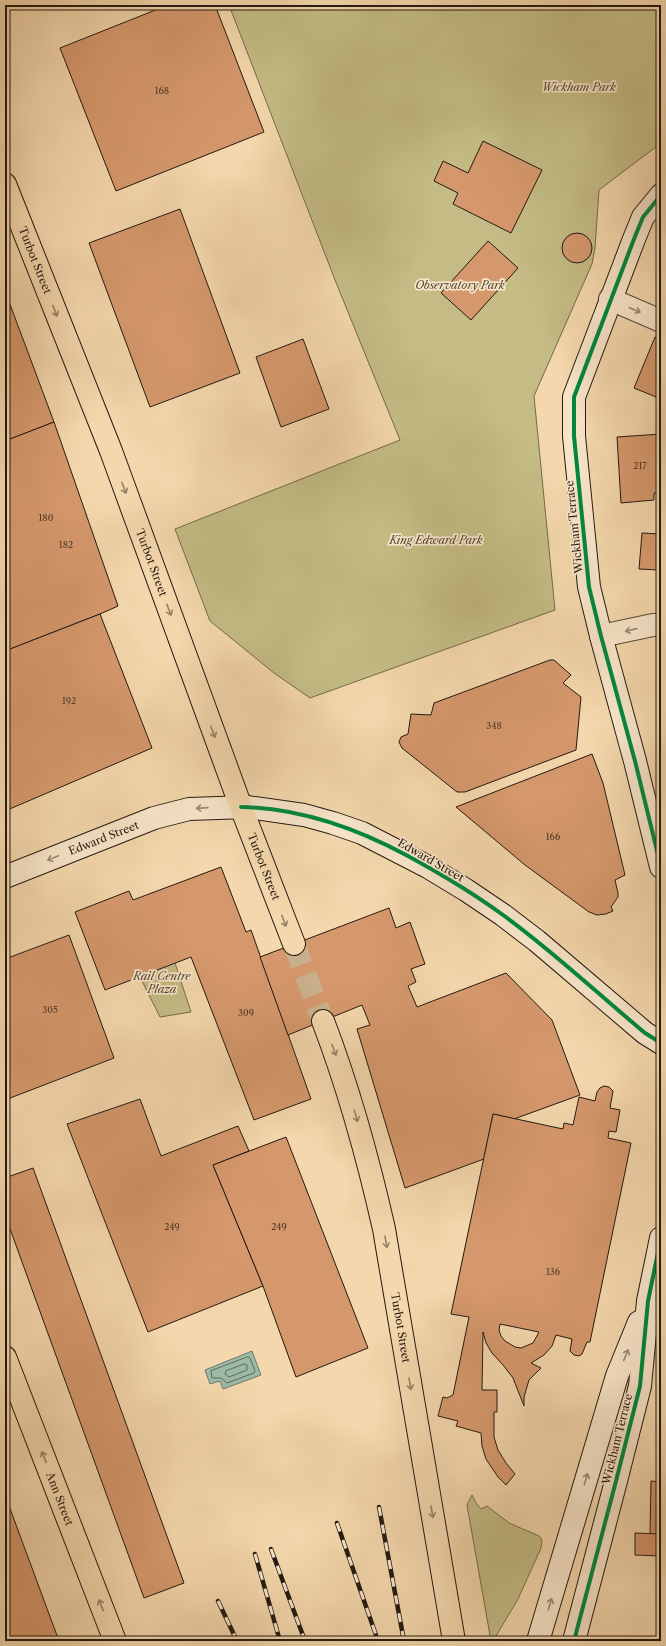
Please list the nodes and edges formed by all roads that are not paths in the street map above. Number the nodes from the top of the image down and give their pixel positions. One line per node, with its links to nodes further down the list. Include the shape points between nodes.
1 (5, 184): 7 (main road, Turbot Street, one-way to 7, via 111,451)
2 (661, 195): 3 (street, Wickham Terrace, via 643,217)
3 (610, 299): 4 (street, one-way to 4); 6 (street, Wickham Terrace, via 574,398 574,436 589,587)
4 (661, 320)
5 (661, 625): 6 (street, one-way to 6)
6 (601, 636): 8 (street, Wickham Terrace)
7 (241, 807): 9 (street, Edward Street, one-way to 9, via 189,809 154,818); 10 (main road, Turbot Street, one-way to 10); 12 (street, Edward Street, via 286,812 333,823 362,833 428,868 503,915)
8 (661, 867)
9 (5, 877)
10 (294, 944)
11 (323, 1021): 17 (main road, Turbot Street, one-way to 17, via 344,1078 366,1152 384,1228)
12 (661, 1043)
13 (661, 1238): 14 (street, Wickham Terrace)
14 (648, 1301): 18 (street, Wickham Terrace, one-way to 14, via 617,1376); 19 (street, Wickham Terrace, via 640,1386)
15 (5, 1357): 16 (main road, Ann Street, one-way to 15)
16 (115, 1641)
17 (454, 1641)
18 (538, 1641)
19 (574, 1641)

